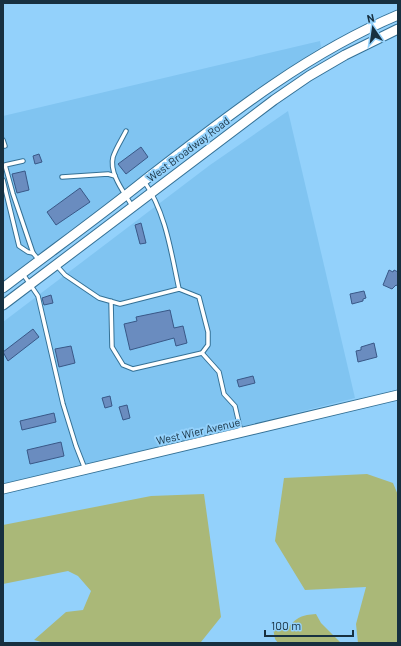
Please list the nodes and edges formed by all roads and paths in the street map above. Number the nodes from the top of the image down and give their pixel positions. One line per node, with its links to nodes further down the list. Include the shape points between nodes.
1 (398, 15): 3 (main road, West Broadway Road, via 336,46)
2 (398, 30): 4 (main road, West Broadway Road, via 344,55)
3 (267, 89): 4 (main road); 12 (main road, West Broadway Road)
4 (274, 100): 13 (main road, West Broadway Road)
5 (126, 131): 9 (lane, via 113,157 112,167)
6 (3, 140): 7 (lane)
7 (3, 146)
8 (23, 161): 16 (lane, via 5,165)
9 (115, 176): 10 (lane, via 108,174); 14 (lane)
10 (62, 177)
11 (3, 180): 16 (lane, via 19,246)
12 (144, 181): 13 (lane); 14 (main road, West Broadway Road)
13 (152, 192): 15 (main road, West Broadway Road); 22 (lane, via 162,215)
14 (126, 195): 15 (lane); 17 (main road, West Broadway Road)
15 (132, 206): 18 (main road, West Broadway Road)
16 (33, 253): 17 (lane)
17 (40, 260): 19 (main road, West Broadway Road)
18 (56, 265): 20 (main road, West Broadway Road); 23 (lane, via 65,275 99,298)
19 (23, 273): 20 (lane); 21 (main road, West Broadway Road)
20 (30, 284): 24 (main road, West Broadway Road); 28 (lane, via 38,296 63,404)
21 (3, 288)
22 (179, 289): 23 (lane, via 120,304); 25 (lane, via 199,297 208,332 208,345)
23 (111, 301): 25 (lane, via 112,347 123,365 133,368)
24 (3, 305)
25 (202, 354): 27 (lane, via 219,372 224,394 235,406)
26 (398, 395): 27 (main road, West Wier Avenue)
27 (241, 433): 28 (main road, West Wier Avenue)
28 (85, 470): 29 (main road, West Wier Avenue)
29 (3, 489)

